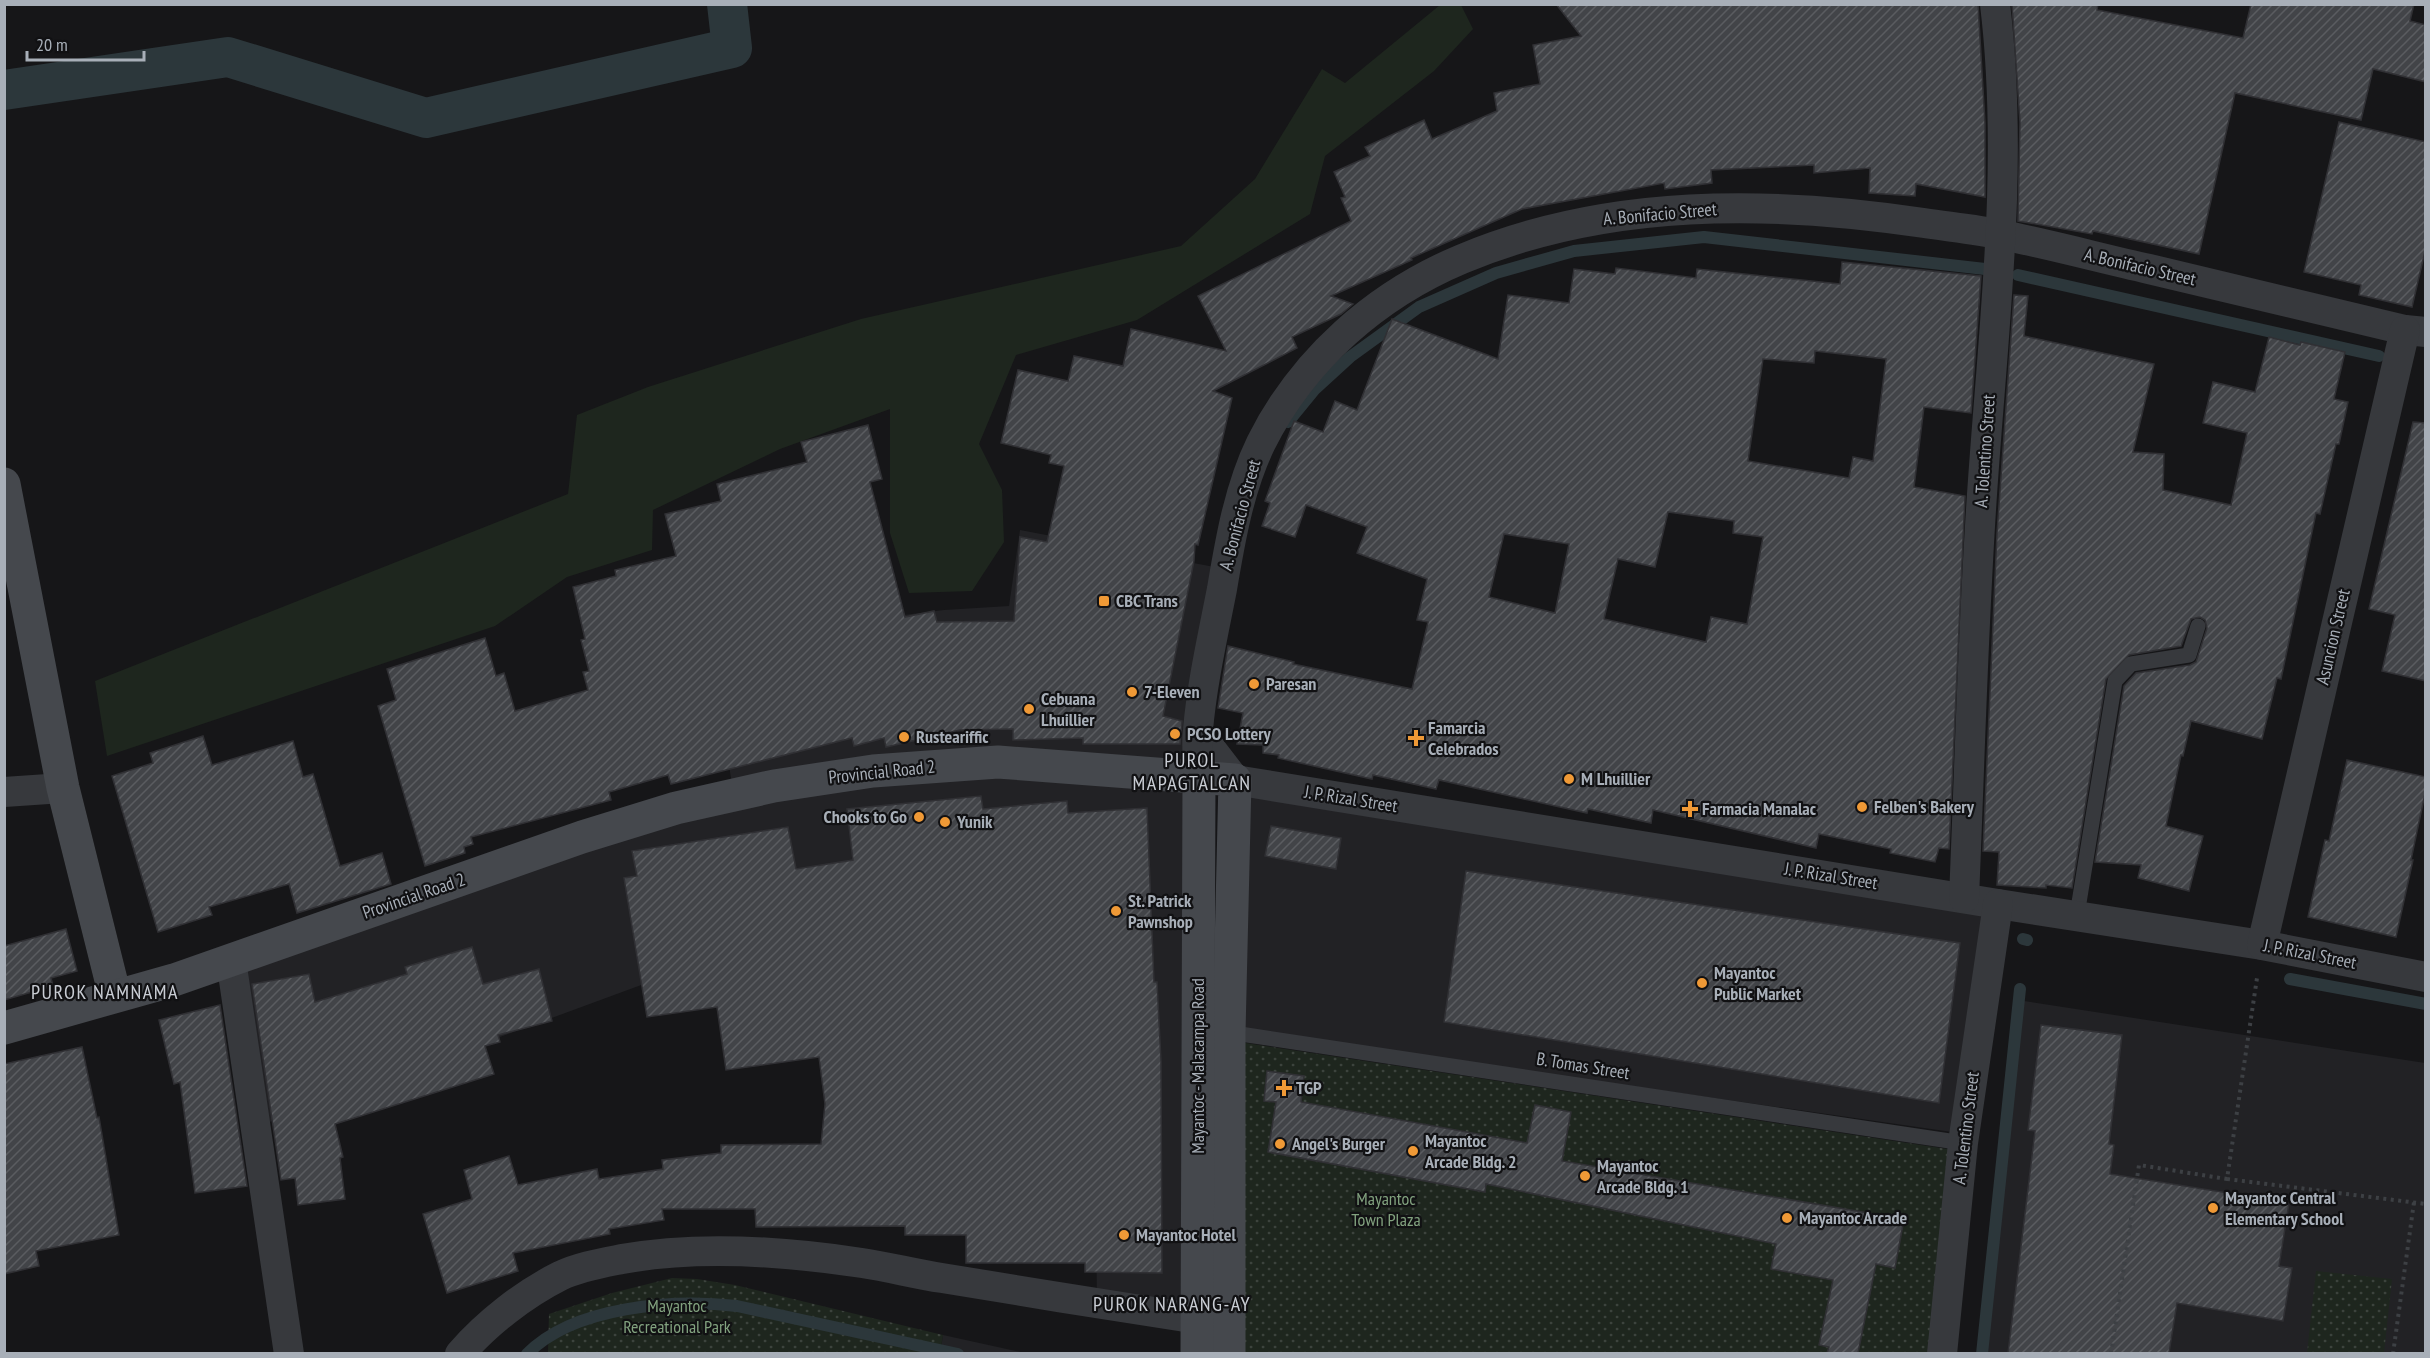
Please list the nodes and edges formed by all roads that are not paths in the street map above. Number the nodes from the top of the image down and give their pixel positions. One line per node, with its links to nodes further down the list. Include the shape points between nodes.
1 (1995, 4): 2 (street, A. Tolentino Street, via 2001,59)
2 (2001, 234): 3 (street, A. Bonifacio Street); 6 (street, A. Bonifacio Street, via 1868,214 1703,208 1626,215 1554,228 1498,244 1405,286 1332,344 1261,443 1245,481 1236,520); 11 (street, A. Tolentino Street, via 1980,527)
3 (2419, 326): 14 (street, Asuncion Street)
4 (4, 484): 9 (main road)
5 (2198, 626): 13 (lane, via 2189,655 2131,664 2115,681)
6 (1197, 732): 7 (street, A. Bonifacio Street); 8 (street)
7 (1199, 778): 8 (main road, Provincial Road 2); 15 (main road, Provincial Road 2, via 998,762 873,771 774,786 676,808 582,837); 19 (main road, Mayantoc - Malacampa Road)
8 (1235, 780): 11 (street, J. P. Rizal Street); 20 (main road, Mayantoc - Malacampa Road)
9 (63, 789): 10 (street); 17 (main road)
10 (4, 792)
11 (1964, 898): 12 (street, J. P. Rizal Street)
12 (1998, 904): 13 (street, J. P. Rizal Street); 21 (street, A. Tolentino Street)
13 (2076, 915): 14 (street, J. P. Rizal Street)
14 (2262, 945): 16 (street, J. P. Rizal Street)
15 (231, 960): 17 (main road, Provincial Road 2); 23 (street)
16 (2426, 977)
17 (115, 996): 18 (main road, Provincial Road 2)
18 (4, 1028)
19 (1197, 1028): 20 (lane, B. Tomas Street); 22 (main road, Mayantoc - Malacampa Road)
20 (1229, 1033): 21 (lane, B. Tomas Street); 22 (main road, Mayantoc - Malacampa Road)
21 (1963, 1143): 27 (street, A. Tolentino Street)
22 (1214, 1320): 24 (street, via 863,1263 734,1251 687,1252 600,1263 561,1275 506,1311); 25 (main road, Mayantoc - Malacampa Road); 26 (main road, Mayantoc - Malacampa Road)
23 (289, 1353)
24 (460, 1353)
25 (1197, 1353)
26 (1229, 1353)
27 (1941, 1353)

